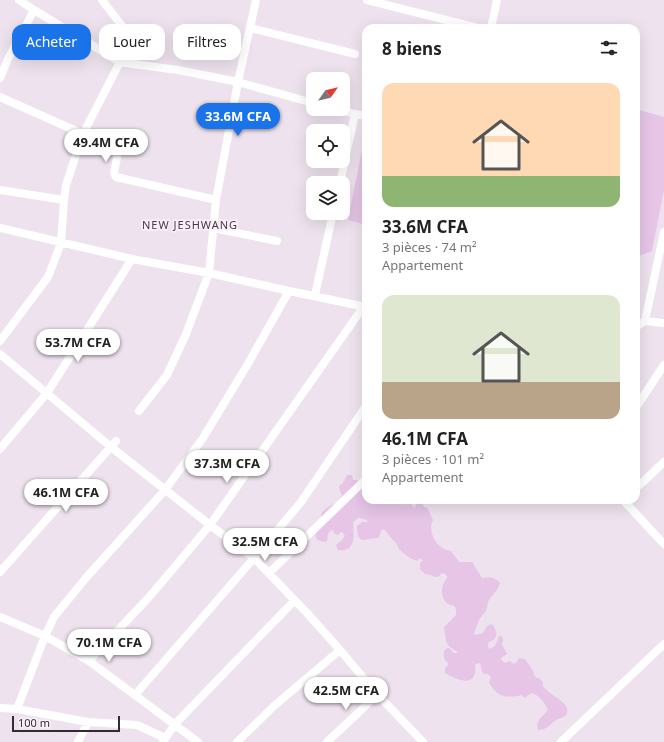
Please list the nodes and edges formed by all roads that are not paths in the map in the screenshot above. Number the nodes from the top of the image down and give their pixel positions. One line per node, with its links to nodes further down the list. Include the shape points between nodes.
1 (19, 0): 6 (street)
2 (102, 0): 12 (street, via 132,39)
3 (256, 0): 9 (street)
4 (367, 0): 7 (street)
5 (497, 0): 8 (street)
6 (34, 10): 11 (street); 13 (street)
7 (462, 24)
8 (492, 24)
9 (250, 28): 10 (street); 14 (street)
10 (355, 54)
11 (120, 62): 12 (street); 20 (street)
12 (133, 64): 14 (street)
13 (0, 78)
14 (238, 82): 16 (street); 24 (street)
15 (0, 97): 20 (street)
16 (306, 101)
17 (350, 113): 18 (street)
18 (355, 114): 19 (street); 21 (street)
19 (362, 115)
20 (83, 134): 23 (street, via 66,185); 24 (street, via 118,149 114,173 116,177)
21 (342, 176)
22 (0, 190): 23 (street)
23 (64, 200): 30 (street)
24 (216, 200): 26 (street)
25 (331, 220): 34 (street)
26 (214, 228): 29 (street); 32 (street)
27 (0, 229): 30 (street)
28 (664, 232): 37 (street)
29 (277, 241)
30 (61, 243): 31 (street); 40 (street, via 48,277)
31 (132, 259): 32 (street); 43 (street)
32 (209, 273): 33 (street); 45 (street, via 186,334 166,375)
33 (289, 291): 34 (street); 52 (street, via 203,438)
34 (315, 295): 35 (street)
35 (362, 305)
36 (362, 310): 54 (street)
37 (645, 321): 38 (street); 39 (street)
38 (664, 323)
39 (640, 324)
40 (0, 341)
41 (0, 354): 43 (street)
42 (664, 365): 44 (street)
43 (47, 393): 47 (street); 48 (street)
44 (640, 402)
45 (139, 411)
46 (362, 412): 56 (street, via 301,502)
47 (114, 444): 52 (street); 57 (street)
48 (0, 449)
49 (664, 462): 51 (street)
50 (362, 483): 58 (street)
51 (640, 484)
52 (165, 490): 54 (street); 61 (street, via 85,579 54,618)
53 (627, 504): 55 (street)
54 (210, 526): 56 (street); 64 (street, via 150,596)
55 (664, 544)
56 (254, 558): 58 (street); 66 (street)
57 (0, 572)
58 (269, 573): 59 (street)
59 (295, 600): 63 (street); 70 (street)
60 (0, 617): 61 (street)
61 (45, 636): 64 (street); 68 (street)
62 (664, 644): 77 (street)
63 (340, 650): 65 (street); 75 (street, via 274,706)
64 (89, 661): 66 (street)
65 (378, 694): 72 (street); 76 (street)
66 (135, 695): 70 (street)
67 (0, 708): 68 (street)
68 (17, 710): 69 (street)
69 (88, 722): 71 (street, via 137,725); 73 (street)
70 (175, 724): 71 (street); 74 (street)
71 (164, 740)
72 (418, 740)
73 (78, 742)
74 (198, 742)
75 (237, 742)
76 (326, 742)
77 (561, 742)

